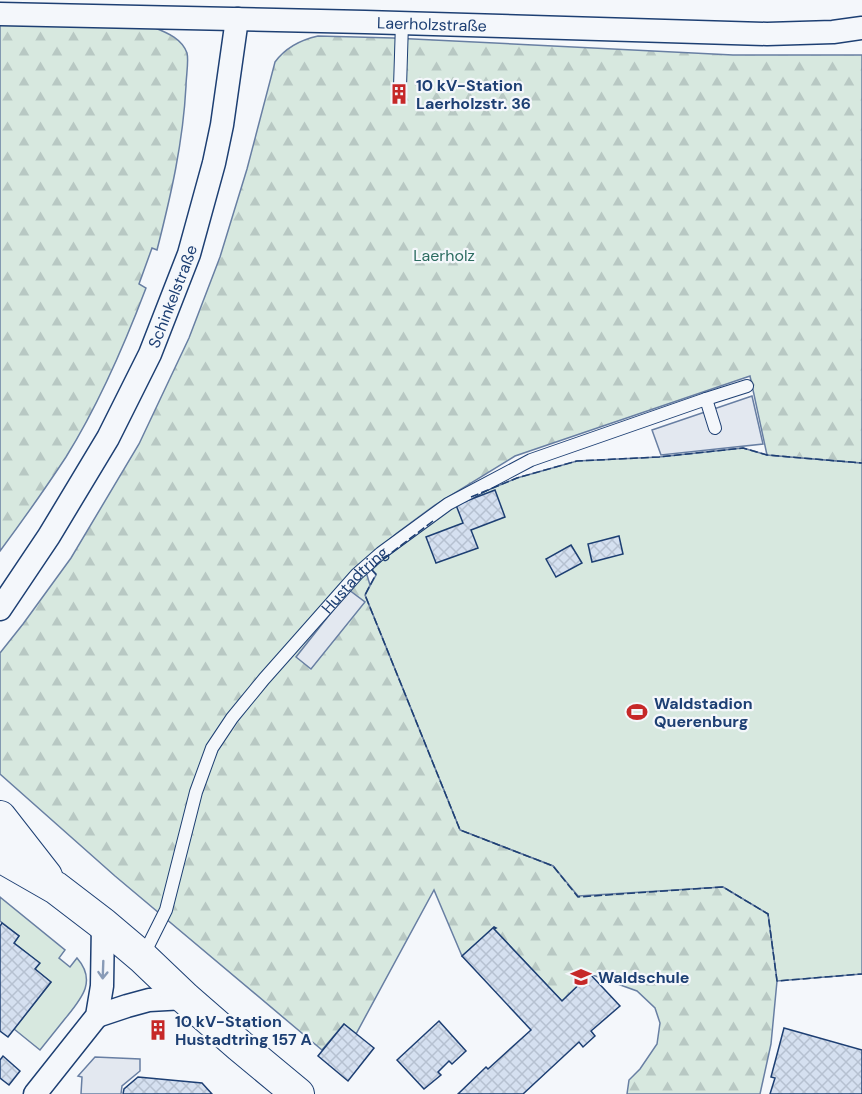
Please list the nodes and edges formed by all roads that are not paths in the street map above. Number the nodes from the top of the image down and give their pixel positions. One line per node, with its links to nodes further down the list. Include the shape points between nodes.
1 (0, 14): 2 (street, Laerholzstraße)
2 (237, 19): 3 (street, Laerholzstraße); 9 (street, Schinkelstraße, via 222,125 189,254 150,354 108,438)
3 (402, 23): 4 (street, Laerholzstraße, via 767,34); 5 (lane)
4 (862, 28)
5 (400, 87)
6 (747, 386): 7 (lane, Hustadtring)
7 (706, 399): 8 (lane); 16 (lane, Hustadtring, via 531,460 448,504 357,574 271,670 212,748 196,792 166,909)
8 (715, 429)
9 (40, 549): 10 (street, Schinkelstraße); 11 (street, Schinkelstraße)
10 (0, 589)
11 (0, 609)
12 (0, 817): 14 (street)
13 (0, 856): 14 (street)
14 (56, 888): 15 (street)
15 (103, 924): 16 (street); 18 (street, one-way to 18, via 102,986)
16 (142, 957): 17 (street)
17 (185, 998): 18 (street, via 149,1000); 20 (street)
18 (97, 1016): 19 (street)
19 (35, 1094)
20 (298, 1094)

